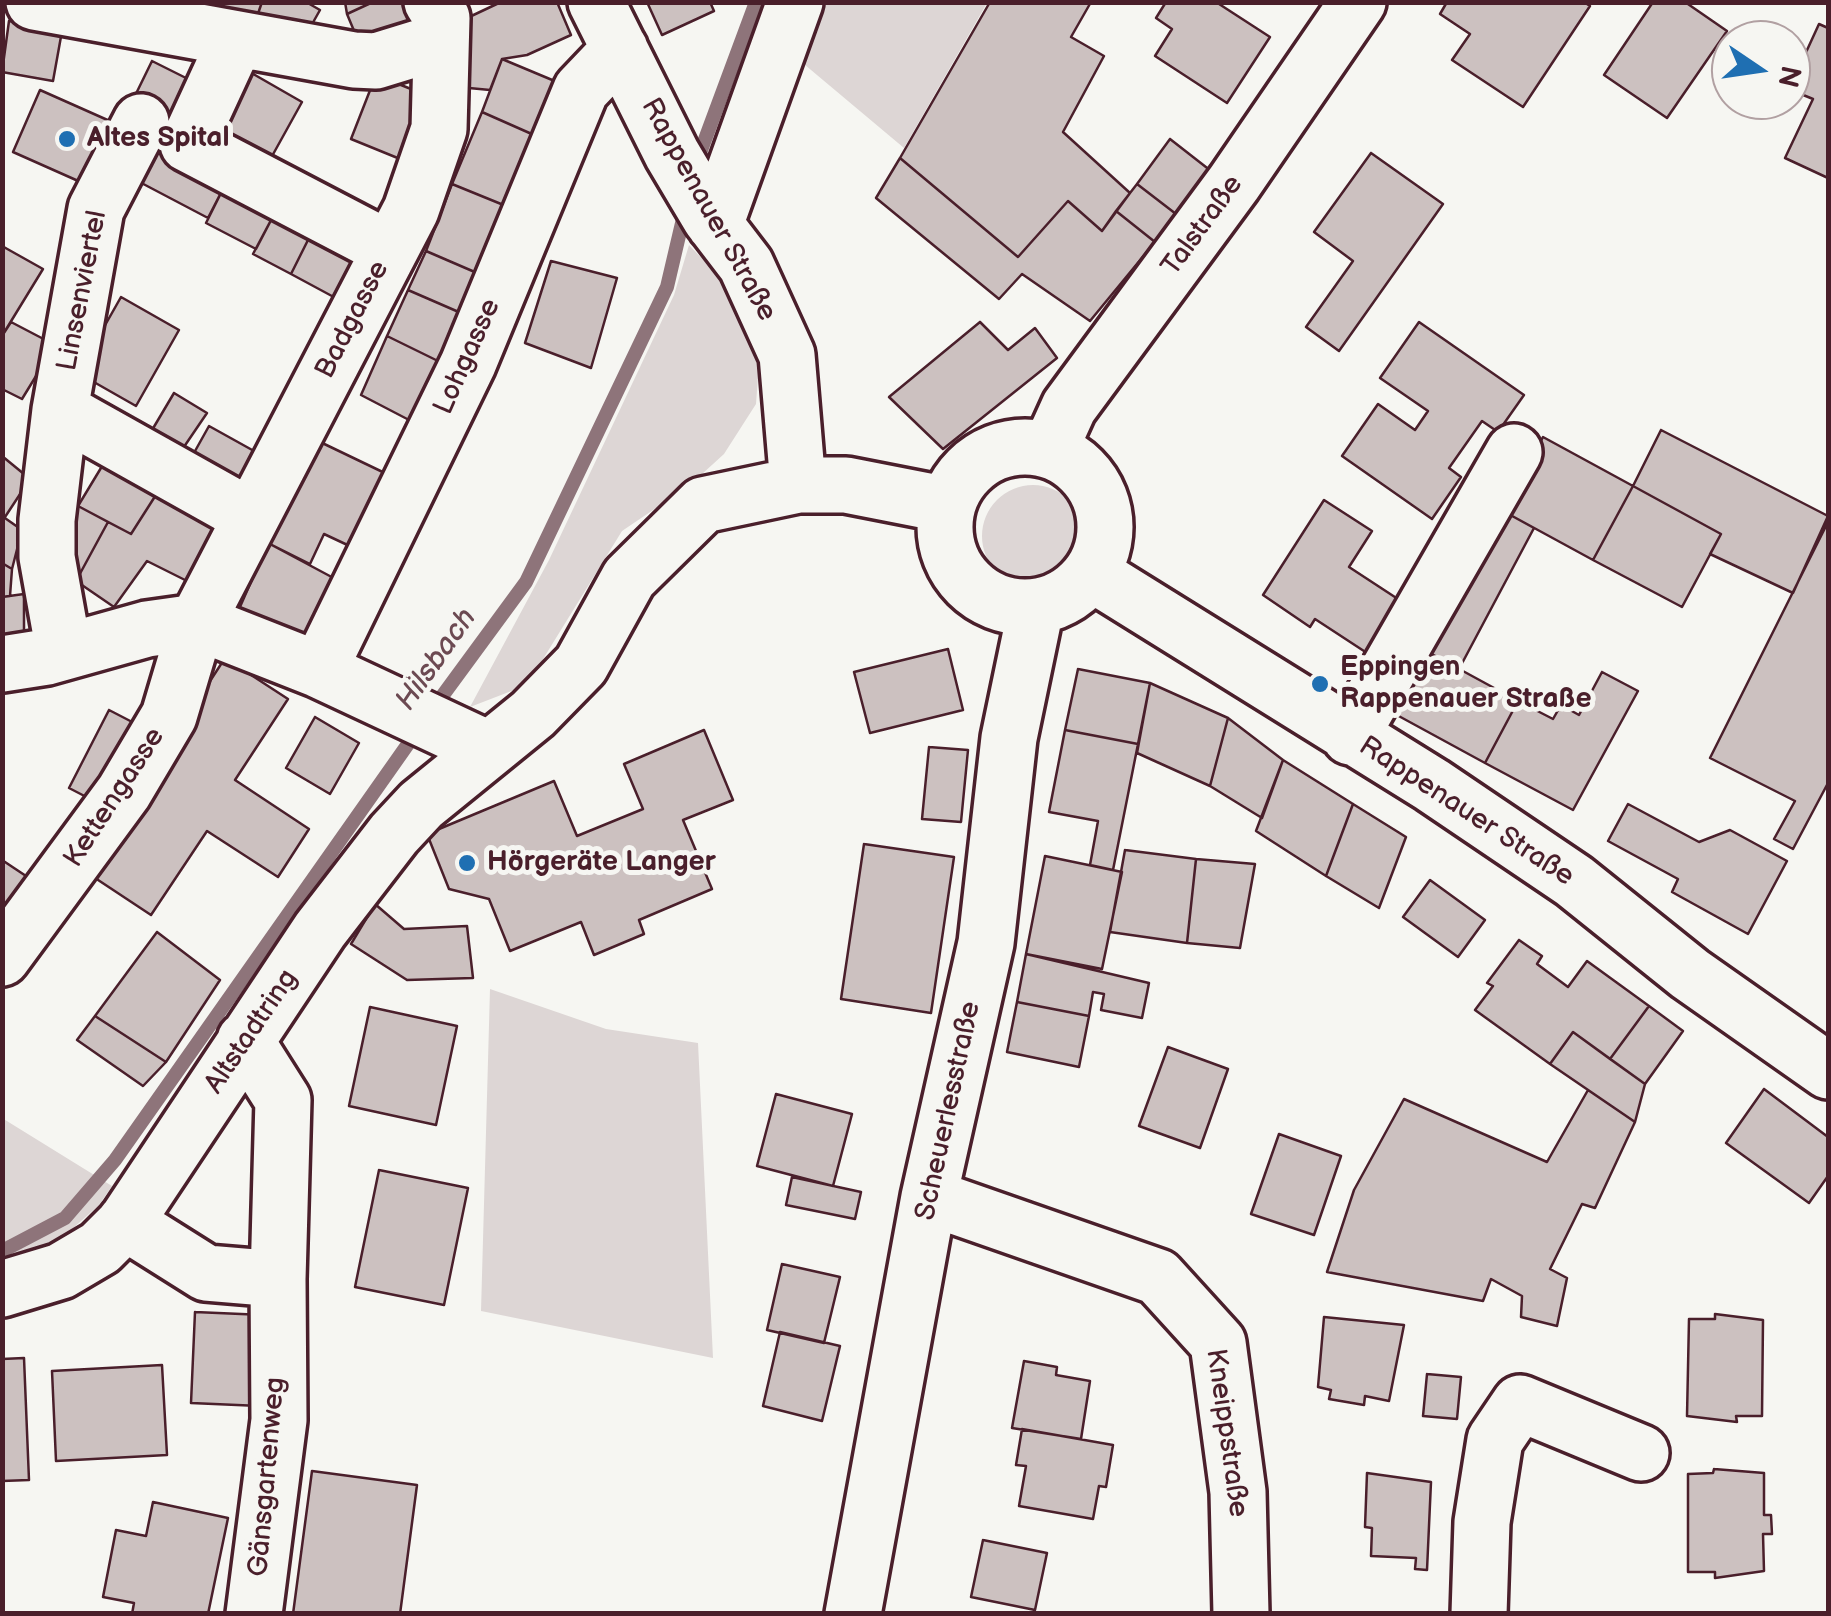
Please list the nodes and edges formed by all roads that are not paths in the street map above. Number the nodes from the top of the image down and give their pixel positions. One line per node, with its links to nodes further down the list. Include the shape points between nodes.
1 (8, 2): 5 (street)
2 (34, 2): 8 (street)
3 (795, 2): 10 (street)
4 (1358, 2): 13 (street, Talstraße, via 1069,407)
5 (2, 13)
6 (447, 16): 8 (street, via 376,61); 11 (street, Badgasse, via 439,130 426,175)
7 (608, 26): 10 (street, Rappenauer Straße); 23 (street, Lohgasse, via 468,364)
8 (235, 42): 11 (street, via 188,144)
9 (142, 122): 12 (street, Linsenviertel, via 96,209)
10 (713, 221): 15 (street, Rappenauer Straße, via 746,266 787,355)
11 (389, 249): 17 (street, Badgasse)
12 (60, 410): 17 (street, Linsenviertel); 21 (street, Linsenviertel, via 47,557)
13 (1050, 450): 16 (street, via 992,452 957,483); 18 (street, via 1076,464 1096,488 1105,515)
14 (1514, 452): 25 (street)
15 (798, 485): 16 (street, Altstadtring, via 846,485); 24 (street, Altstadtring, via 703,505 630,578 581,666 534,714)
16 (948, 506): 19 (street, via 950,558 964,581 980,595)
17 (251, 517): 20 (street, Badgasse)
18 (1091, 574): 19 (street, via 1072,593); 25 (street, Rappenauer Straße)
19 (1036, 608): 29 (street, Scheuerlesstraße, via 1008,738 986,943)
20 (197, 622): 21 (street); 23 (street); 26 (street, Kettengasse, via 169,716 124,792)
21 (64, 652): 22 (street)
22 (2, 664)
23 (319, 670): 24 (street)
24 (443, 728): 27 (street, Altstadtring, via 421,805 320,930)
25 (1350, 737): 28 (street, Rappenauer Straße, via 1574,881 1690,974)
26 (2, 958)
27 (245, 1040): 30 (street, Altstadtring); 31 (street, Gänsgartenweg, via 282,1100)
28 (1828, 1070)
29 (929, 1197): 35 (street, Scheuerlesstraße); 36 (street, Kneippstraße, via 1158,1278 1218,1343 1238,1492)
30 (125, 1222): 31 (street, via 206,1272); 32 (street, Altstadtring, via 100,1248 61,1271)
31 (278, 1280): 34 (street, Gänsgartenweg, via 279,1420)
32 (2, 1289)
33 (1642, 1452): 37 (street, via 1520,1403 1495,1440 1482,1522)
34 (254, 1614)
35 (853, 1614)
36 (1241, 1614)
37 (1479, 1614)

